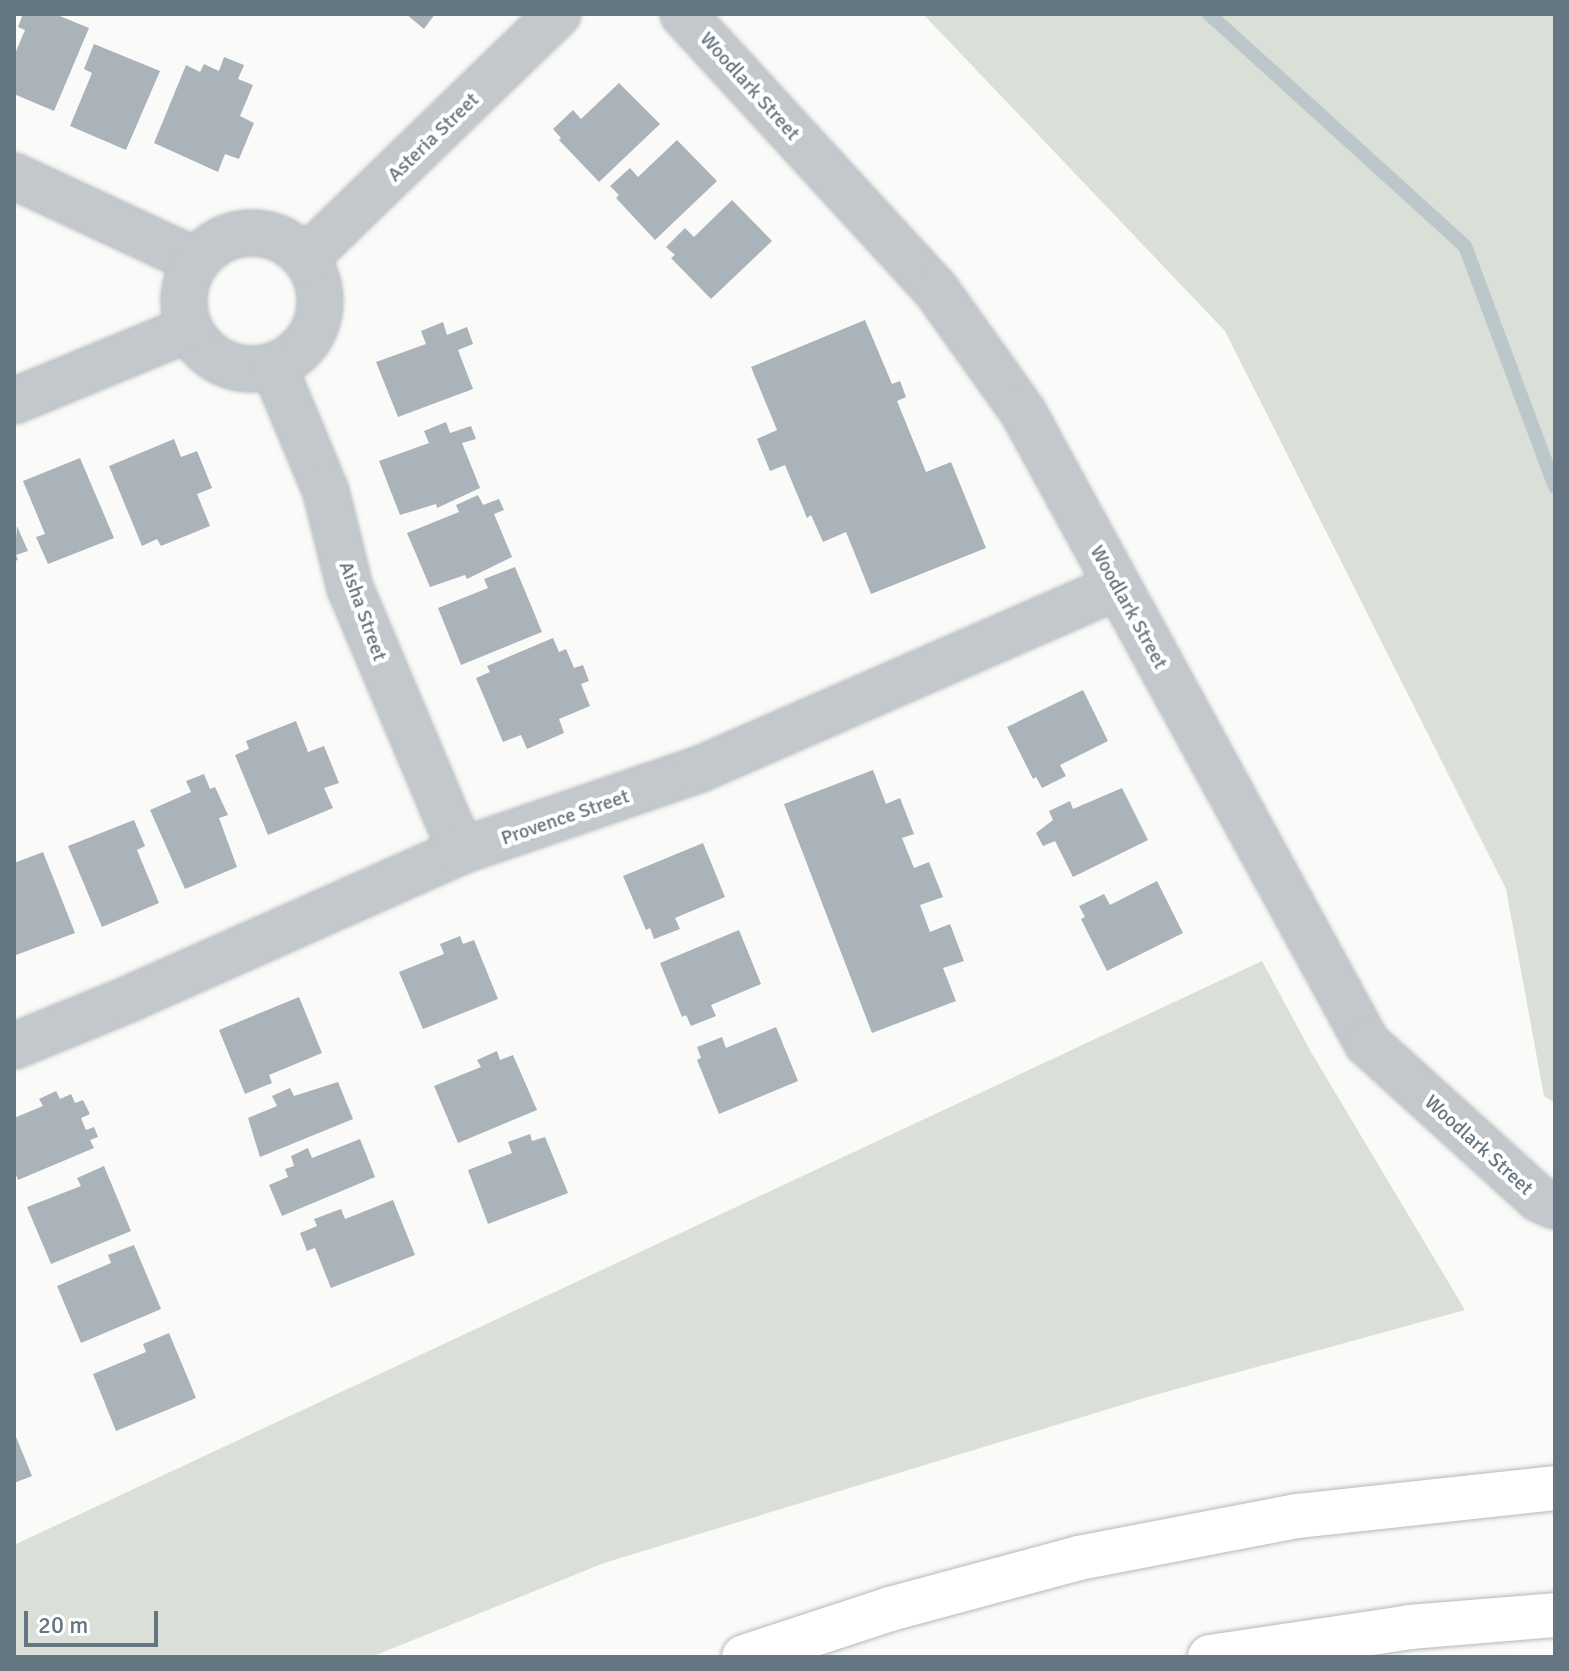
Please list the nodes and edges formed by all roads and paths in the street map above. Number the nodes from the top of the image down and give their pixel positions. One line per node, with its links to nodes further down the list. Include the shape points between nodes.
1 (558, 14): 4 (street, Asteria Street)
2 (683, 14): 9 (street, Woodlark Street, via 936,290 1023,412)
3 (14, 176): 5 (street)
4 (306, 258): 5 (street, via 288,242 260,232 241,233 209,248); 7 (street, via 319,282 321,309 312,337 296,355)
5 (196, 261): 6 (street, via 183,294)
6 (189, 329): 7 (street, via 198,345 229,367); 8 (street)
7 (274, 367): 10 (street, Aisha Street, via 326,492 350,588)
8 (14, 401)
9 (1117, 587): 10 (street, Provence Street, via 700,769); 12 (street, Woodlark Street, via 1367,1043 1539,1199)
10 (461, 851): 11 (street, Provence Street)
11 (14, 1046)
12 (1555, 1206)
13 (1555, 1488): 15 (highway, via 1298,1516 1079,1558 890,1609)
14 (1555, 1615): 16 (highway, via 1410,1627)
15 (744, 1657)
16 (1210, 1657)

